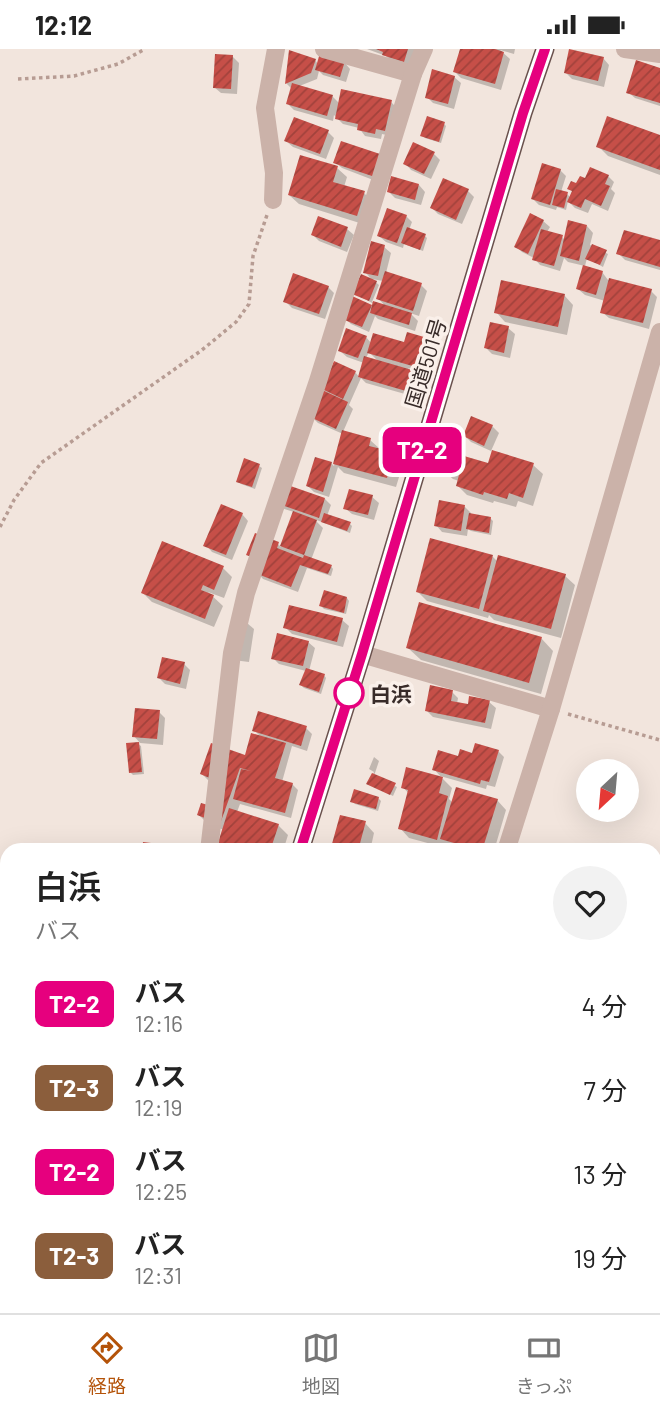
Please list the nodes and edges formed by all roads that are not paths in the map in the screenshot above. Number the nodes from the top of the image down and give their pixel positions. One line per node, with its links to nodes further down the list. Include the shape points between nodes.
1 (276, 49): 8 (street, via 265,108 274,173)
2 (324, 49): 7 (street)
3 (424, 49): 7 (street)
4 (545, 49): 10 (highway, 国道501号)
5 (625, 49): 6 (street)
6 (660, 54)
7 (413, 74): 12 (street, via 318,381 246,593 232,653)
8 (272, 200)
9 (660, 332): 11 (street)
10 (362, 654): 11 (street); 13 (highway, 国道501号)
11 (551, 709): 14 (street)
12 (210, 843)
13 (303, 843)
14 (509, 843)

